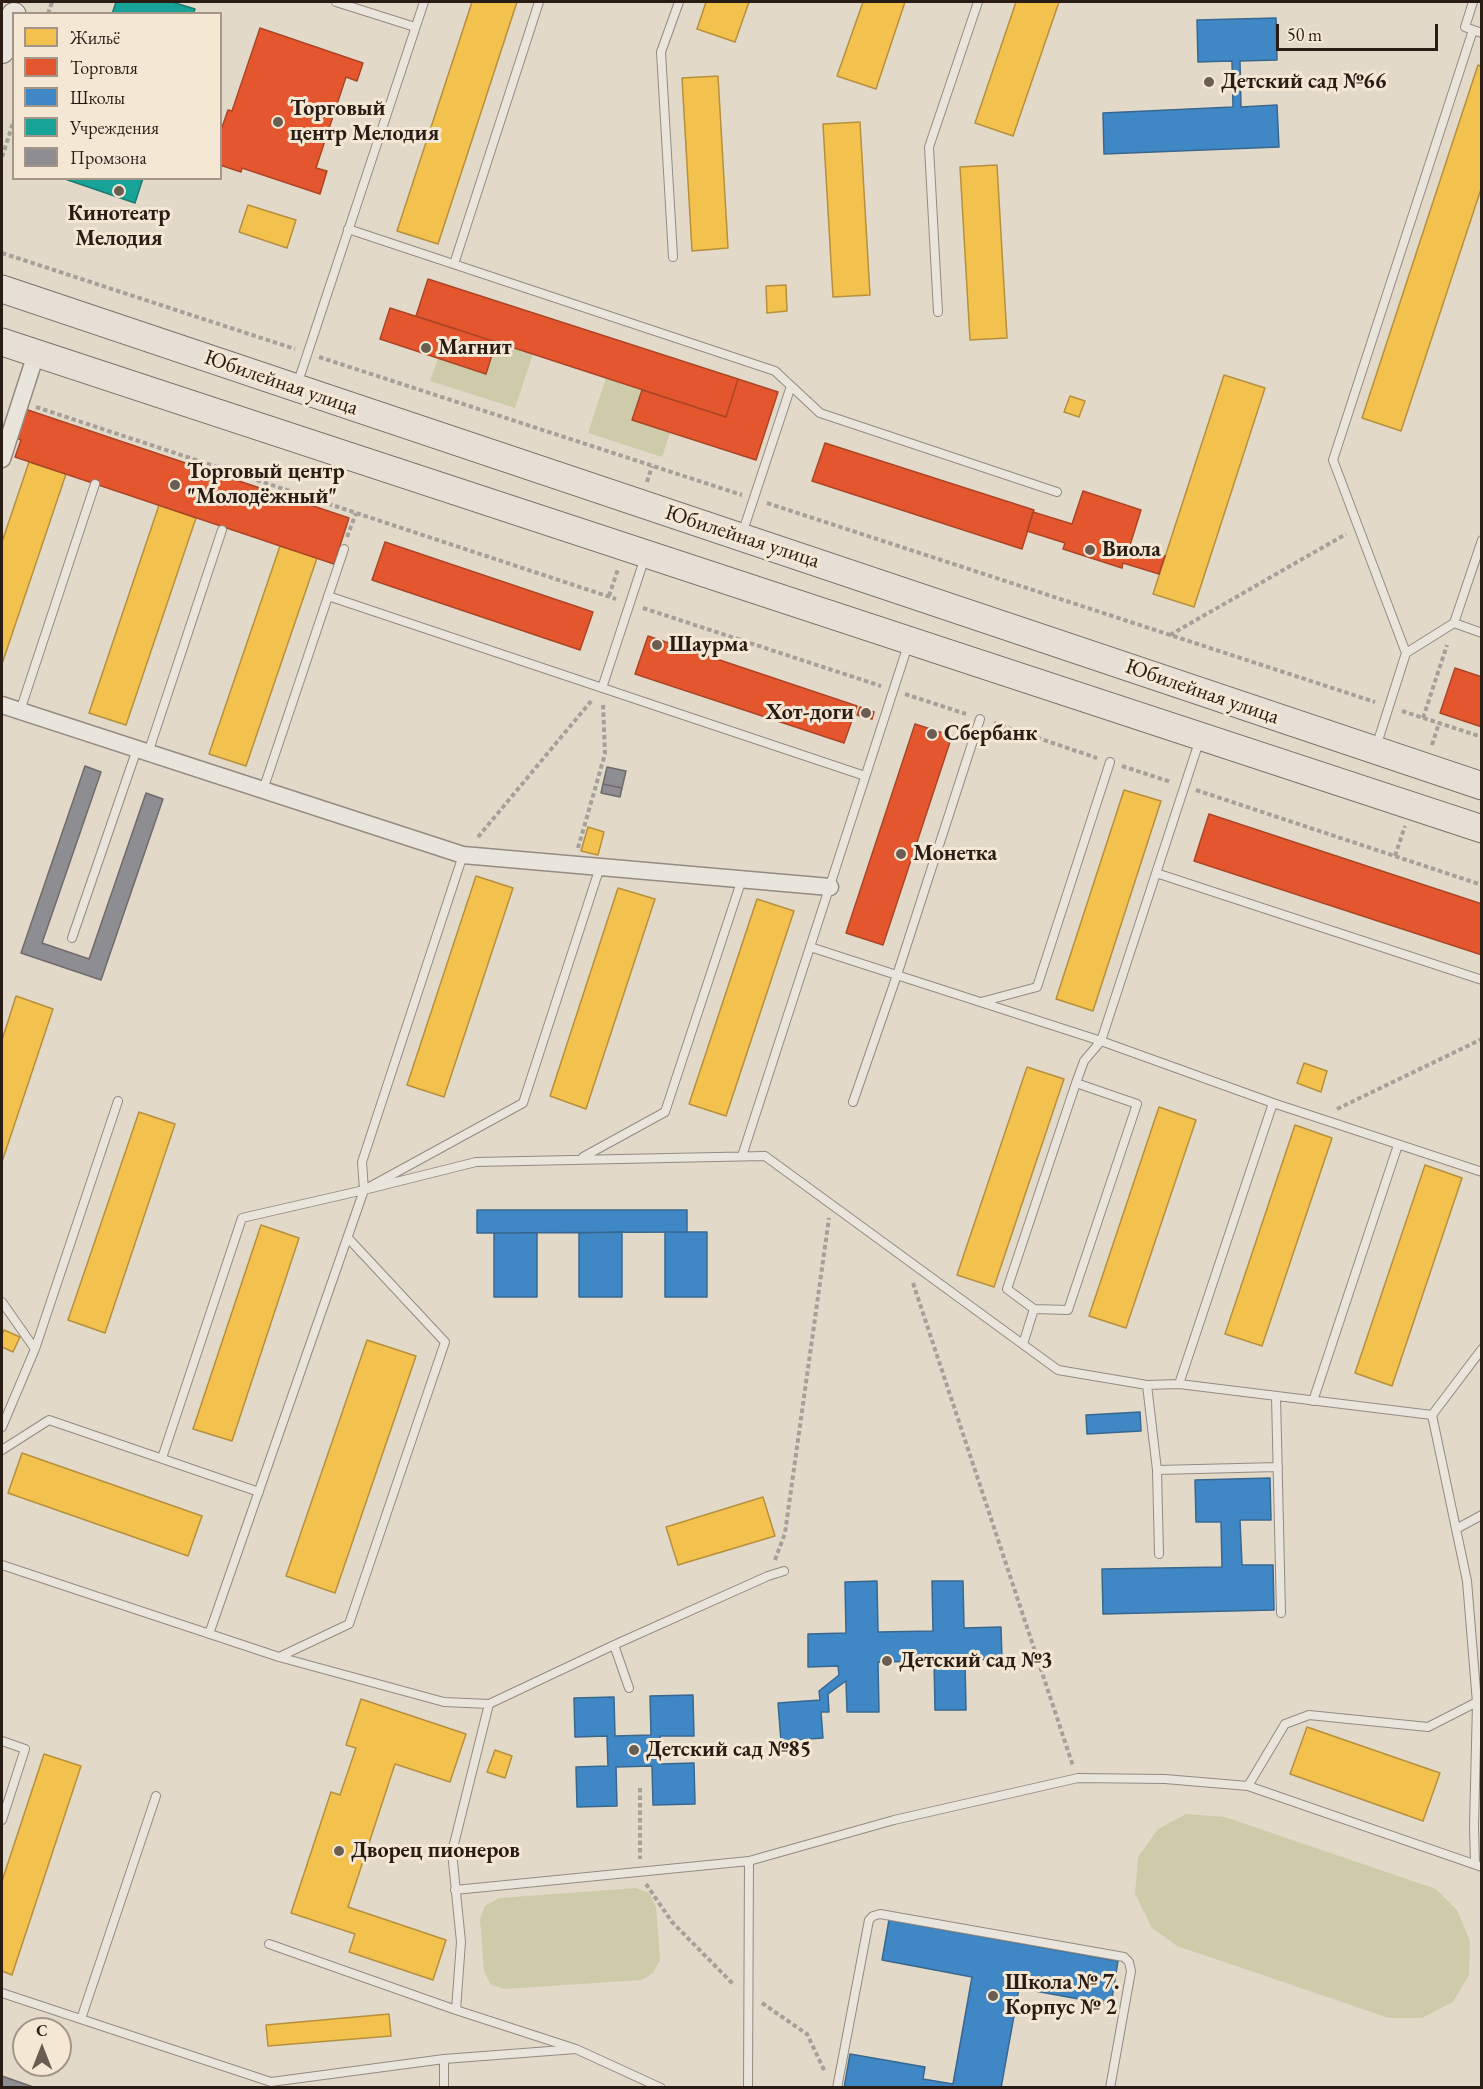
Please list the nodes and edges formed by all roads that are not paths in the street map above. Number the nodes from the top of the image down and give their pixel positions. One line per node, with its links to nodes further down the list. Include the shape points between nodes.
1 (336, 2): 8 (lane)
2 (424, 2): 8 (lane)
3 (539, 2): 13 (lane)
4 (679, 2): 12 (lane, via 661,52)
5 (978, 2): 15 (lane, via 929,147)
6 (1473, 2): 9 (lane, via 1465,27)
7 (12, 20): 10 (main road)
8 (415, 27): 11 (lane)
9 (1478, 32): 32 (lane, via 1333,460)
10 (2, 51)
11 (348, 229): 13 (lane); 19 (lane)
12 (673, 257)
13 (454, 264): 18 (lane, via 774,371)
14 (2, 289): 19 (main road, Юбилейная улица)
15 (938, 312)
16 (2, 342): 17 (main road, Юбилейная улица)
17 (36, 354): 20 (street); 27 (main road, Юбилейная улица)
18 (791, 386): 22 (lane, via 820,413); 24 (lane)
19 (297, 388): 24 (main road, Юбилейная улица)
20 (2, 459)
21 (95, 484): 35 (lane)
22 (1058, 492)
23 (222, 530): 39 (lane)
24 (741, 537): 38 (main road, Юбилейная улица)
25 (1482, 540): 29 (lane)
26 (344, 549): 28 (lane)
27 (646, 554): 31 (main road, Юбилейная улица); 33 (lane)
28 (328, 596): 33 (lane); 43 (lane)
29 (1454, 623): 30 (lane); 32 (lane)
30 (1482, 633)
31 (910, 641): 37 (main road, Юбилейная улица); 41 (lane)
32 (1406, 653): 38 (lane)
33 (602, 688): 41 (lane)
34 (2, 705): 35 (street)
35 (20, 711): 39 (street)
36 (980, 719): 52 (lane)
37 (1201, 736): 44 (main road, Юбилейная улица); 47 (lane)
38 (1375, 750): 42 (main road, Юбилейная улица)
39 (142, 751): 43 (street); 50 (lane)
40 (1110, 762): 54 (lane, via 1037,987)
41 (865, 776): 49 (lane)
42 (1482, 786)
43 (263, 790): 45 (street)
44 (1482, 829)
45 (463, 855): 46 (street); 64 (lane, via 362,1162)
46 (600, 867): 48 (street); 64 (lane, via 523,1103)
47 (1156, 873): 53 (lane); 55 (lane)
48 (742, 879): 49 (street); 62 (lane, via 665,1112)
49 (830, 887): 51 (lane)
50 (72, 938)
51 (810, 947): 52 (lane); 61 (lane)
52 (897, 975): 54 (lane); 58 (lane)
53 (1482, 980)
54 (980, 1002): 55 (lane)
55 (1101, 1041): 56 (lane, via 1084,1061); 59 (lane)
56 (1076, 1083): 67 (lane, via 1007,1289); 67 (lane, via 1137,1104 1068,1310)
57 (118, 1101): 69 (lane)
58 (853, 1102)
59 (1274, 1103): 60 (lane); 71 (lane)
60 (1398, 1145): 63 (lane); 74 (lane)
61 (742, 1156): 62 (lane); 68 (lane, via 765,1156)
62 (580, 1158): 64 (lane, via 476,1162)
63 (1482, 1172)
64 (364, 1190): 65 (lane); 78 (lane, via 242,1218)
65 (348, 1238): 81 (lane); 90 (lane, via 445,1342 349,1624)
66 (2, 1302): 69 (lane)
67 (1034, 1309): 68 (lane)
68 (1023, 1344): 72 (lane, via 1058,1370)
69 (35, 1349): 76 (lane)
70 (1482, 1349): 75 (lane)
71 (1179, 1384): 72 (lane); 73 (lane)
72 (1147, 1385): 80 (lane)
73 (1276, 1396): 74 (lane); 79 (lane)
74 (1313, 1401): 75 (lane)
75 (1432, 1415): 83 (lane)
76 (2, 1427)
77 (2, 1450): 78 (lane, via 49,1420)
78 (162, 1458): 81 (lane)
79 (1278, 1467): 80 (lane); 87 (lane)
80 (1157, 1470): 84 (lane)
81 (259, 1492): 88 (lane)
82 (1482, 1515): 83 (lane)
83 (1456, 1529): 92 (lane, via 1467,1581)
84 (1159, 1554)
85 (2, 1565): 88 (lane)
86 (784, 1571): 89 (lane)
87 (1281, 1613)
88 (209, 1634): 90 (lane)
89 (614, 1645): 91 (lane); 93 (lane)
90 (279, 1657): 93 (lane, via 444,1702)
91 (629, 1688)
92 (1479, 1701): 95 (lane, via 1428,1727 1309,1715 1285,1724); 98 (lane)
93 (489, 1704): 101 (lane, via 452,1852)
94 (2, 1741): 97 (lane, via 25,1749)
95 (1248, 1786): 99 (lane, via 1165,1779 1077,1778 894,1820); 100 (lane)
96 (156, 1796): 105 (lane)
97 (2, 1820)
98 (1478, 1825): 100 (lane)
99 (749, 1861): 101 (lane); 111 (lane)
100 (1478, 1865)
101 (455, 1890): 104 (lane, via 461,1942)
102 (269, 1944): 104 (lane)
103 (2, 1993): 105 (lane)
104 (456, 2010): 106 (lane)
105 (81, 2019): 108 (lane)
106 (576, 2049): 107 (lane); 110 (lane)
107 (444, 2059): 108 (lane); 109 (lane)
108 (271, 2085)
109 (444, 2088)
110 (661, 2088)
111 (748, 2088)
112 (837, 2088): 113 (lane, via 869,1920 880,1914 1124,1958 1131,1971)
113 (1110, 2088)

